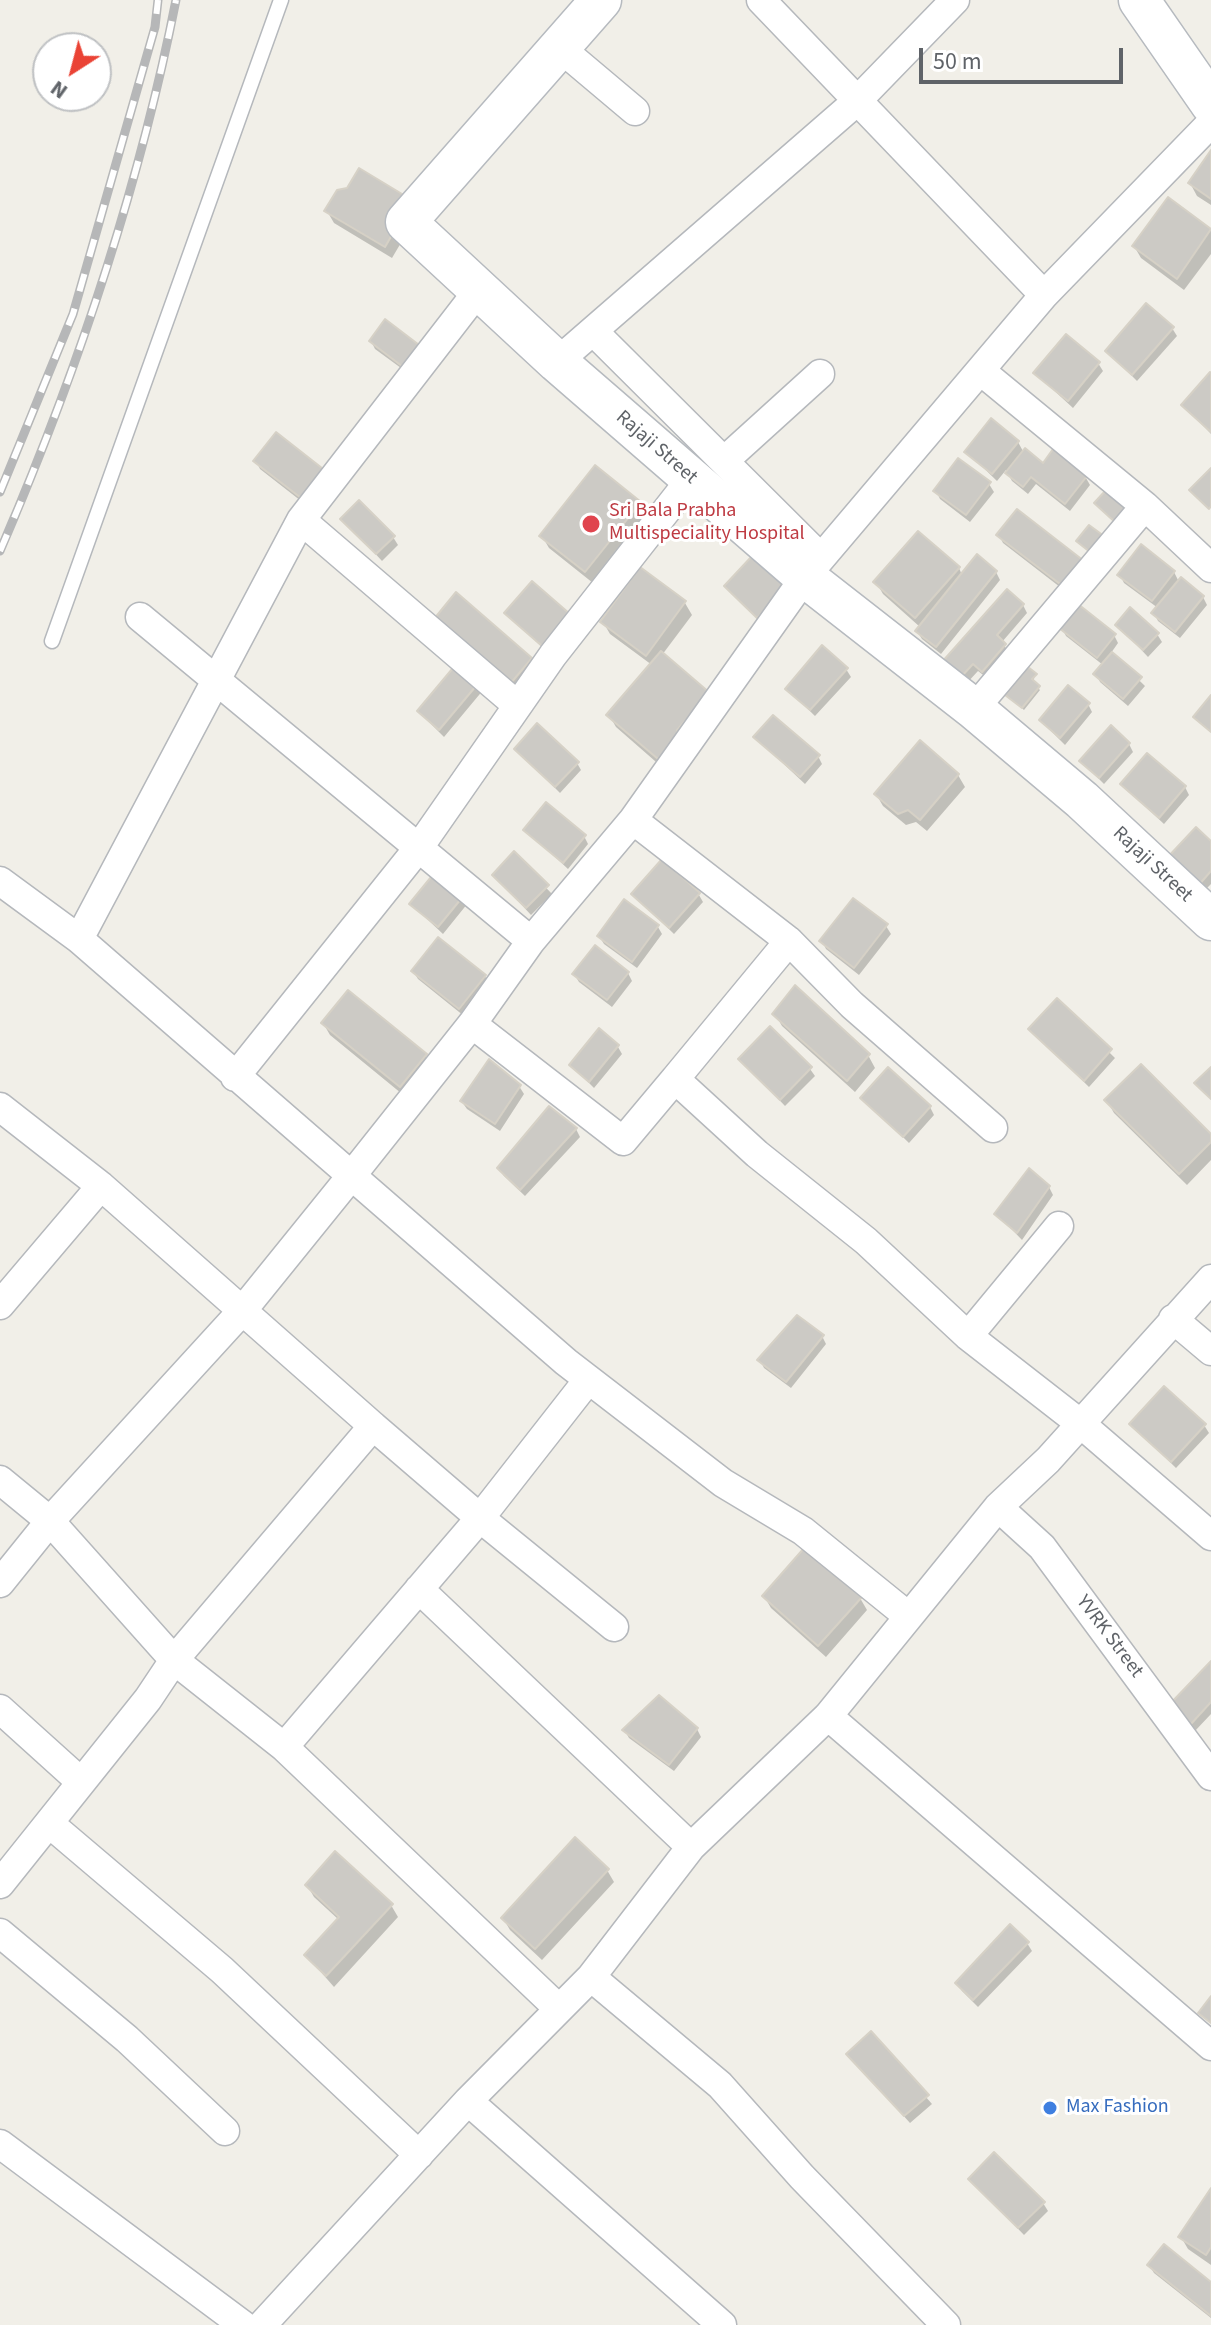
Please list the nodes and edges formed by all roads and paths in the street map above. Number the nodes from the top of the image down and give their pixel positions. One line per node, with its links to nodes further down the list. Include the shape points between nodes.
1 (281, 0): 23 (lane)
2 (601, 0): 6 (street, Rajaji Street)
3 (761, 0): 7 (street)
4 (955, 0): 7 (street)
5 (1141, 1): 8 (street)
6 (559, 47): 9 (street); 11 (street, Rajaji Street, via 406,222)
7 (856, 102): 12 (street); 13 (street)
8 (1211, 104)
9 (635, 111)
10 (1211, 123): 12 (street)
11 (478, 291): 14 (street, Rajaji Street); 19 (street)
12 (1044, 295): 15 (street)
13 (593, 331): 14 (street); 17 (street)
14 (557, 362): 17 (street, Rajaji Street)
15 (982, 372): 18 (street); 20 (street)
16 (820, 374): 17 (street)
17 (708, 470): 20 (street, Rajaji Street); 25 (street)
18 (1145, 506): 21 (street); 26 (street)
19 (301, 520): 24 (street); 25 (street)
20 (813, 568): 26 (street, Rajaji Street); 27 (street)
21 (1211, 568)
22 (140, 617): 24 (street)
23 (52, 641)
24 (218, 681): 28 (street); 31 (street)
25 (517, 705): 28 (street)
26 (974, 709): 30 (street, Rajaji Street)
27 (633, 820): 32 (street); 33 (street)
28 (420, 846): 32 (street); 35 (street)
29 (0, 881): 31 (street)
30 (1211, 920)
31 (79, 939): 35 (street)
32 (531, 941): 34 (street)
33 (789, 941): 36 (street); 38 (street, via 852,1005)
34 (472, 1024): 36 (street, via 623,1141); 39 (street)
35 (235, 1077): 39 (street)
36 (675, 1079): 46 (street, via 757,1154 866,1241)
37 (0, 1107): 40 (street)
38 (993, 1128)
39 (352, 1175): 44 (street); 48 (street)
40 (101, 1186): 43 (street); 44 (street)
41 (1059, 1226): 46 (street)
42 (1211, 1279): 45 (street)
43 (0, 1305)
44 (242, 1311): 50 (street); 54 (street)
45 (1173, 1319): 47 (street); 49 (street)
46 (968, 1336): 49 (street)
47 (1211, 1351)
48 (588, 1380): 53 (street); 58 (street, via 723,1483 803,1531)
49 (1081, 1424): 52 (street); 55 (street)
50 (373, 1426): 53 (street); 60 (street)
51 (0, 1480): 54 (street)
52 (998, 1507): 58 (street); 64 (street, YVRK Street, via 1042,1547)
53 (480, 1518): 57 (street); 59 (street)
54 (50, 1521): 56 (street); 60 (street)
55 (1211, 1536)
56 (0, 1583)
57 (419, 1589): 63 (street); 67 (street)
58 (908, 1616): 62 (street)
59 (614, 1627)
60 (174, 1660): 63 (street); 65 (street)
61 (0, 1709): 65 (street)
62 (828, 1716): 67 (street); 72 (street)
63 (284, 1747): 71 (street)
64 (1211, 1776)
65 (81, 1782): 66 (street)
66 (50, 1824): 68 (street); 76 (street, via 222,1970)
67 (691, 1847): 70 (street)
68 (0, 1884)
69 (0, 1933): 74 (street, via 127,2039)
70 (591, 1977): 71 (street); 80 (street, via 720,2085)
71 (559, 2009): 73 (street)
72 (1211, 2046)
73 (468, 2101): 76 (street); 79 (street)
74 (225, 2131)
75 (4, 2155): 77 (street)
76 (419, 2155): 78 (street)
77 (243, 2325)
78 (262, 2325)
79 (722, 2325)
80 (946, 2325)

